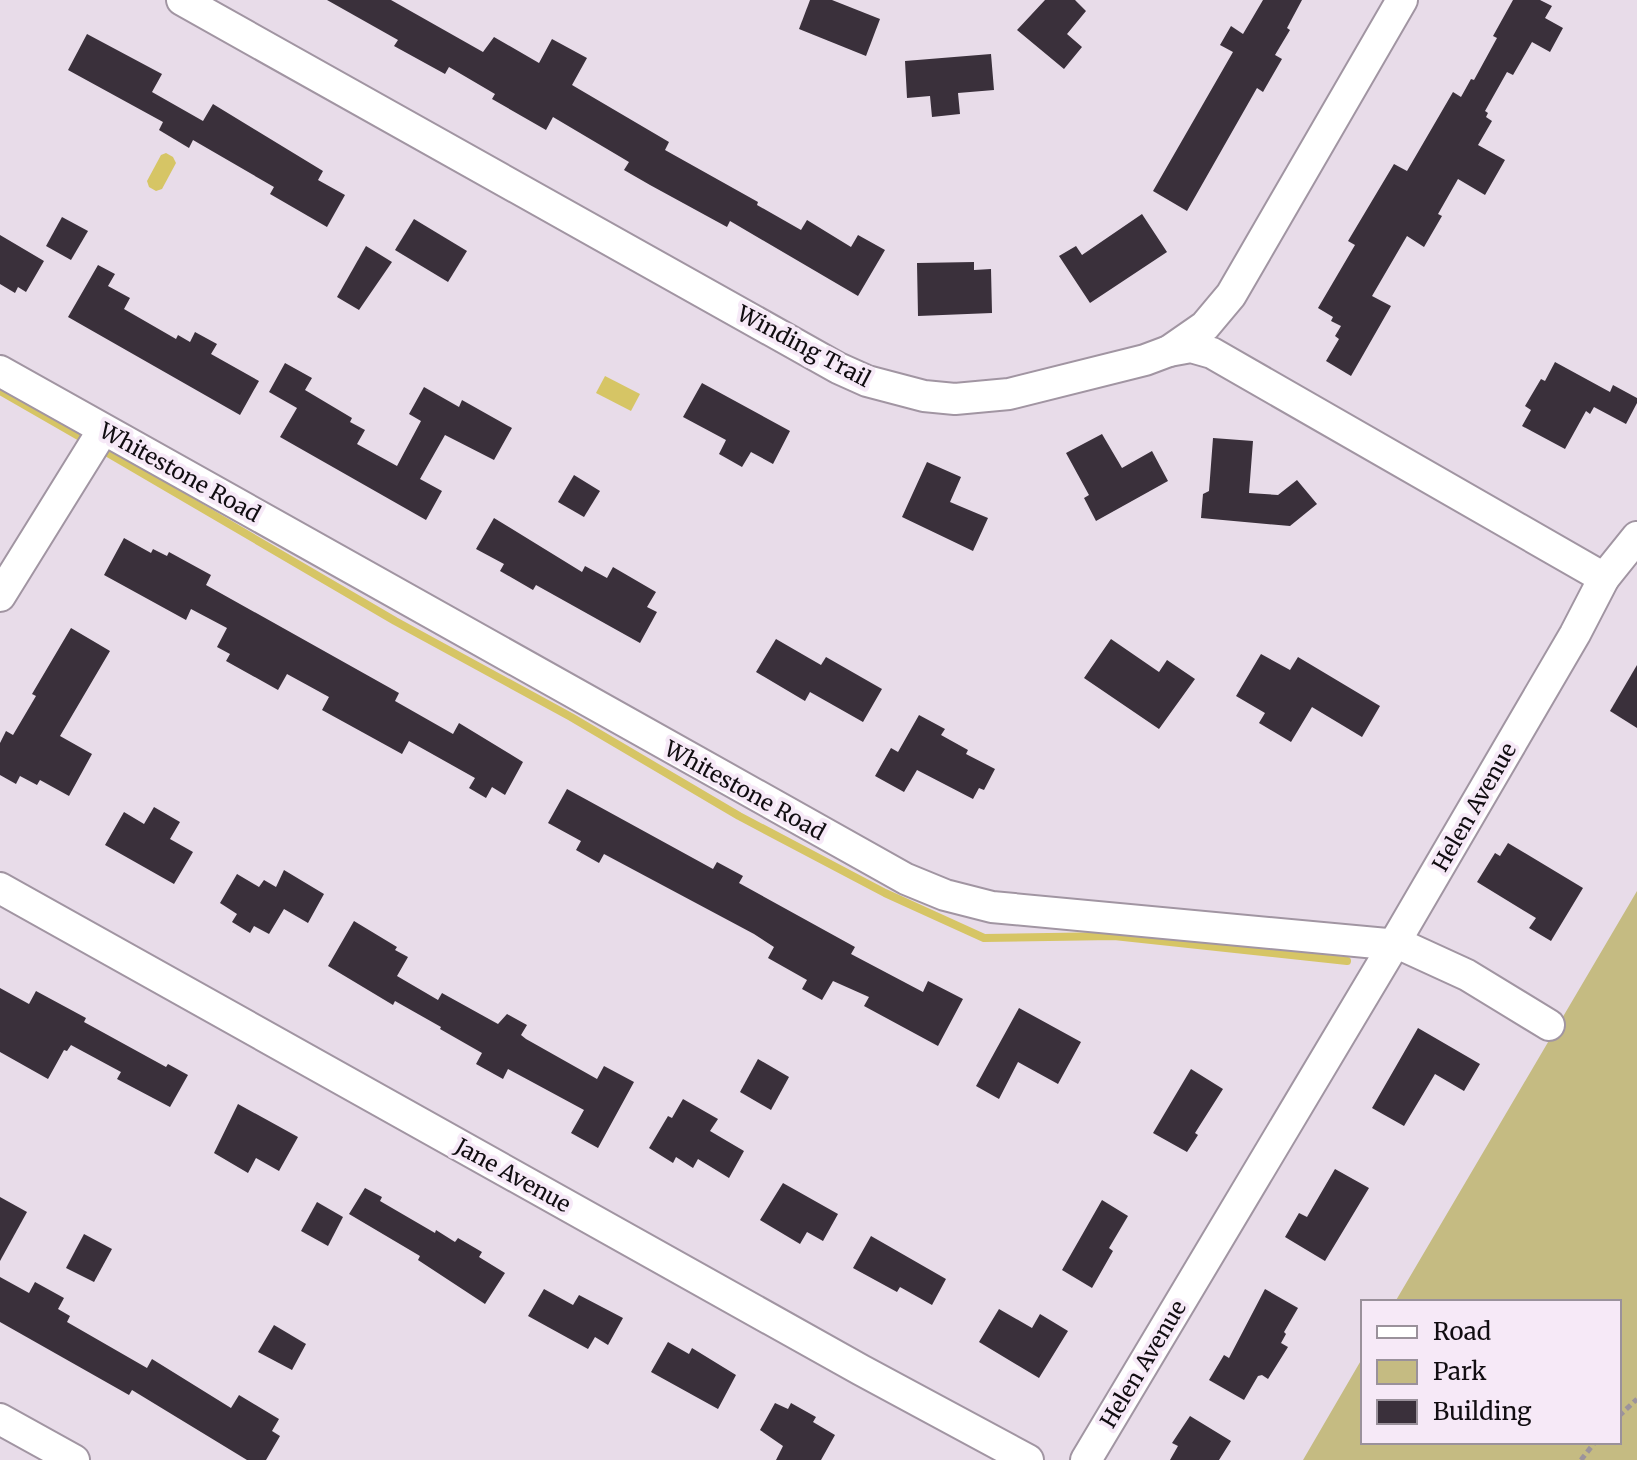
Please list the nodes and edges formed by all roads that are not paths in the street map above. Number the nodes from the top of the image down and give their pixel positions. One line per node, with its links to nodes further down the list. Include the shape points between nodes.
1 (182, 0): 3 (street, Winding Trail, via 867,381 924,396 987,398)
2 (1402, 0): 3 (street, Winding Trail, via 1231,295 1205,326)
3 (1169, 351): 7 (street, via 1191,347 1212,353)
4 (0, 371): 5 (street, Whitestone Road)
5 (103, 430): 8 (street); 10 (street, Whitestone Road, via 919,885 992,907)
6 (1637, 537): 7 (street, Helen Avenue)
7 (1604, 578): 10 (street, Helen Avenue)
8 (0, 596)
9 (0, 888): 14 (street, Jane Avenue)
10 (1395, 942): 11 (street, Whitestone Road, via 1467,975); 15 (street, Helen Avenue)
11 (1549, 1025)
12 (0, 1419): 13 (street)
13 (74, 1460)
14 (1028, 1460)
15 (1086, 1460)

